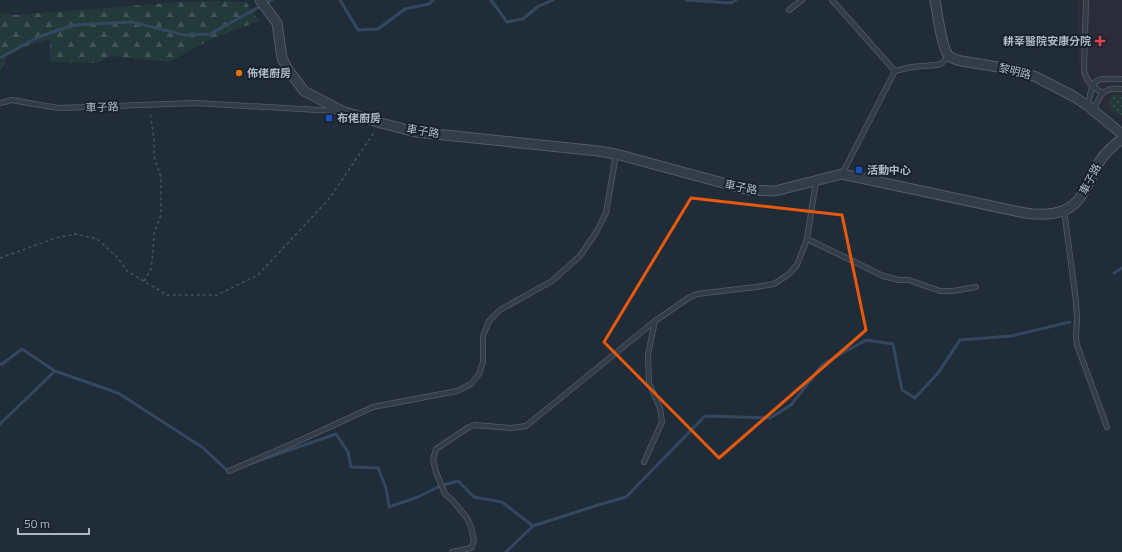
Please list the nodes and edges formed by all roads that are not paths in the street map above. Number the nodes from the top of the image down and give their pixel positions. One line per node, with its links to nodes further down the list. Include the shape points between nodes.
1 (260, 0): 15 (street, via 277,22 282,58 287,68 304,91)
2 (802, 0): 6 (lane)
3 (832, 0): 8 (lane)
4 (935, 0): 7 (street)
5 (1086, 0): 10 (lane, via 1084,70 1087,80)
6 (790, 10)
7 (949, 56): 8 (lane, via 941,64); 14 (street, 黎明路, via 954,60 1017,70 1057,87)
8 (895, 71): 19 (lane)
9 (1122, 79): 10 (lane, via 1099,79)
10 (1093, 86): 12 (lane); 14 (lane)
11 (1122, 89): 12 (lane, via 1109,89)
12 (1102, 93): 14 (lane)
13 (0, 104): 15 (lane, 車子路, via 12,100 59,108 195,103)
14 (1091, 108): 16 (street, 黎明路)
15 (342, 111): 18 (street, 車子路, via 416,132)
16 (1122, 134)
17 (1122, 139): 21 (street, 車子路, via 1101,159 1080,198)
18 (616, 154): 20 (street, 車子路, via 749,190 775,191); 27 (lane, via 606,213 597,231 580,256 552,281 500,310 489,321 483,336 483,362 479,374 471,384 457,391 373,407)
19 (842, 174): 20 (street, 車子路); 21 (street, 車子路, via 1038,215)
20 (816, 181): 22 (lane)
21 (1064, 210): 25 (lane, via 1076,301 1076,336)
22 (807, 239): 23 (lane, via 883,276 909,280 940,291); 24 (lane, via 797,265 774,284 697,294)
23 (976, 287)
24 (656, 322): 26 (lane, via 648,355 649,383 660,408 662,422); 28 (lane, via 526,426 469,427 436,449 433,460 439,482 445,494 467,518 474,541 471,548)
25 (1107, 427)
26 (644, 462)
27 (229, 471)
28 (452, 552)

